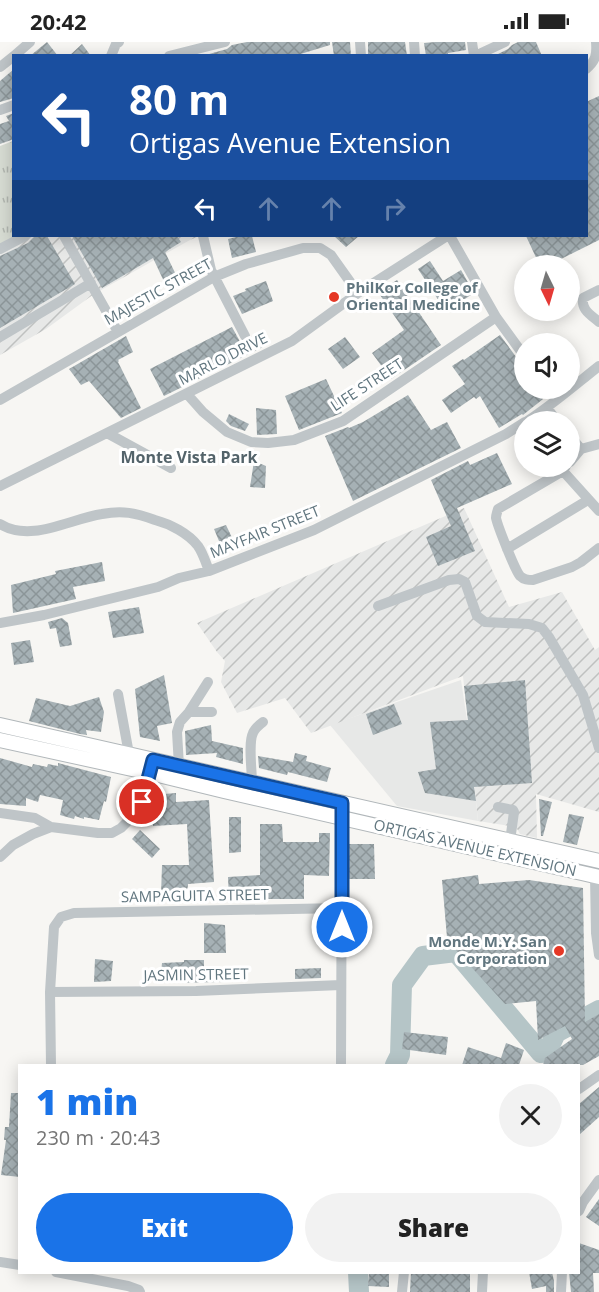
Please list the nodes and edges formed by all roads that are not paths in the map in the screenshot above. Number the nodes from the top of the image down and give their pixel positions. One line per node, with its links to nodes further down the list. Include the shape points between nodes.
1 (30, 42): 6 (street)
2 (119, 42): 7 (street)
3 (225, 42): 8 (street)
4 (506, 42): 9 (street)
5 (596, 42): 11 (street, via 597,56)
6 (16, 54)
7 (112, 54)
8 (177, 54)
9 (479, 54)
10 (12, 58): 12 (street)
11 (590, 66)
12 (0, 67)
13 (23, 237): 18 (street)
14 (65, 237): 20 (street)
15 (203, 237): 19 (street)
16 (447, 237): 22 (street, MARLO DRIVE)
17 (450, 237): 23 (street)
18 (0, 249)
19 (214, 277): 22 (street, MAJESTIC STREET, via 303,248 320,248 331,255); 25 (street, MAJESTIC STREET); 26 (street)
20 (91, 283): 25 (street); 27 (street)
21 (599, 290): 24 (street, via 583,298 583,306)
22 (358, 293): 31 (street, MARLO DRIVE, via 292,341)
23 (496, 317): 28 (street); 31 (street, LIFE STREET, via 343,421 294,440 251,442 227,432)
24 (599, 322)
25 (118, 332): 33 (street, MAJESTIC STREET)
26 (245, 336)
27 (0, 337)
28 (514, 342)
29 (599, 366): 30 (street, MAYFAIR STREET)
30 (580, 381)
31 (187, 394): 38 (street, MARLO DRIVE)
32 (557, 399): 34 (street, MAYFAIR STREET)
33 (0, 400)
34 (548, 408): 35 (street, MAYFAIR STREET); 36 (street)
35 (543, 411)
36 (550, 411)
37 (514, 429): 50 (street, MAYFAIR STREET, via 314,530)
38 (107, 433): 41 (street); 44 (street, MARLO DRIVE)
39 (597, 447): 40 (street)
40 (581, 449)
41 (171, 468)
42 (550, 477): 49 (street, via 498,509 495,516)
43 (573, 477): 45 (street)
44 (0, 486)
45 (588, 500): 46 (street); 49 (street)
46 (599, 510)
47 (0, 524): 50 (street, via 9,530 38,531 101,514 131,512 178,529 198,546)
48 (599, 548): 49 (street, via 572,567 533,580 522,578)
49 (507, 549)
50 (209, 571): 52 (street, MAYFAIR STREET, via 158,587)
51 (378, 606): 60 (street, via 459,579 465,582 477,616 485,622 542,628 583,695)
52 (0, 623)
53 (208, 682): 55 (street)
54 (118, 694): 61 (street)
55 (189, 712): 56 (street); 63 (street, via 177,732)
56 (212, 712)
57 (263, 722): 64 (street, via 252,733)
58 (0, 725): 61 (main road, ORTIGAS AVENUE EXTENSION)
59 (0, 740): 62 (main road, ORTIGAS AVENUE EXTENSION)
60 (599, 748)
61 (129, 754): 62 (main road, ORTIGAS AVENUE EXTENSION)
62 (152, 766): 63 (main road, ORTIGAS AVENUE EXTENSION); 68 (main road, ORTIGAS AVENUE EXTENSION); 69 (street, via 142,802 121,828 98,832)
63 (179, 766): 64 (main road, ORTIGAS AVENUE EXTENSION)
64 (252, 783): 65 (main road, ORTIGAS AVENUE EXTENSION)
65 (342, 803): 68 (street); 70 (main road, ORTIGAS AVENUE EXTENSION)
66 (498, 807): 70 (street, via 514,812)
67 (0, 813): 69 (street, via 35,818)
68 (341, 817): 73 (main road, ORTIGAS AVENUE EXTENSION); 74 (street)
69 (51, 827): 71 (street, via 13,845)
70 (510, 841): 72 (main road, ORTIGAS AVENUE EXTENSION)
71 (0, 856)
72 (599, 861)
73 (597, 876): 75 (street)
74 (342, 908): 76 (street); 77 (street, SAMPAGUITA STREET, via 74,913 61,917 54,927)
75 (599, 955)
76 (341, 985): 77 (street, JASMIN STREET); 79 (street)
77 (50, 992): 78 (street)
78 (51, 1064)
79 (341, 1064)
80 (599, 1075): 81 (street)
81 (580, 1088)
82 (599, 1180): 83 (street)
83 (580, 1209)
84 (0, 1262): 85 (street)
85 (18, 1265)
86 (66, 1274): 90 (street)
87 (404, 1274): 91 (street)
88 (483, 1274): 92 (street)
89 (562, 1274): 93 (street)
90 (140, 1292)
91 (402, 1292)
92 (482, 1292)
93 (561, 1292)

